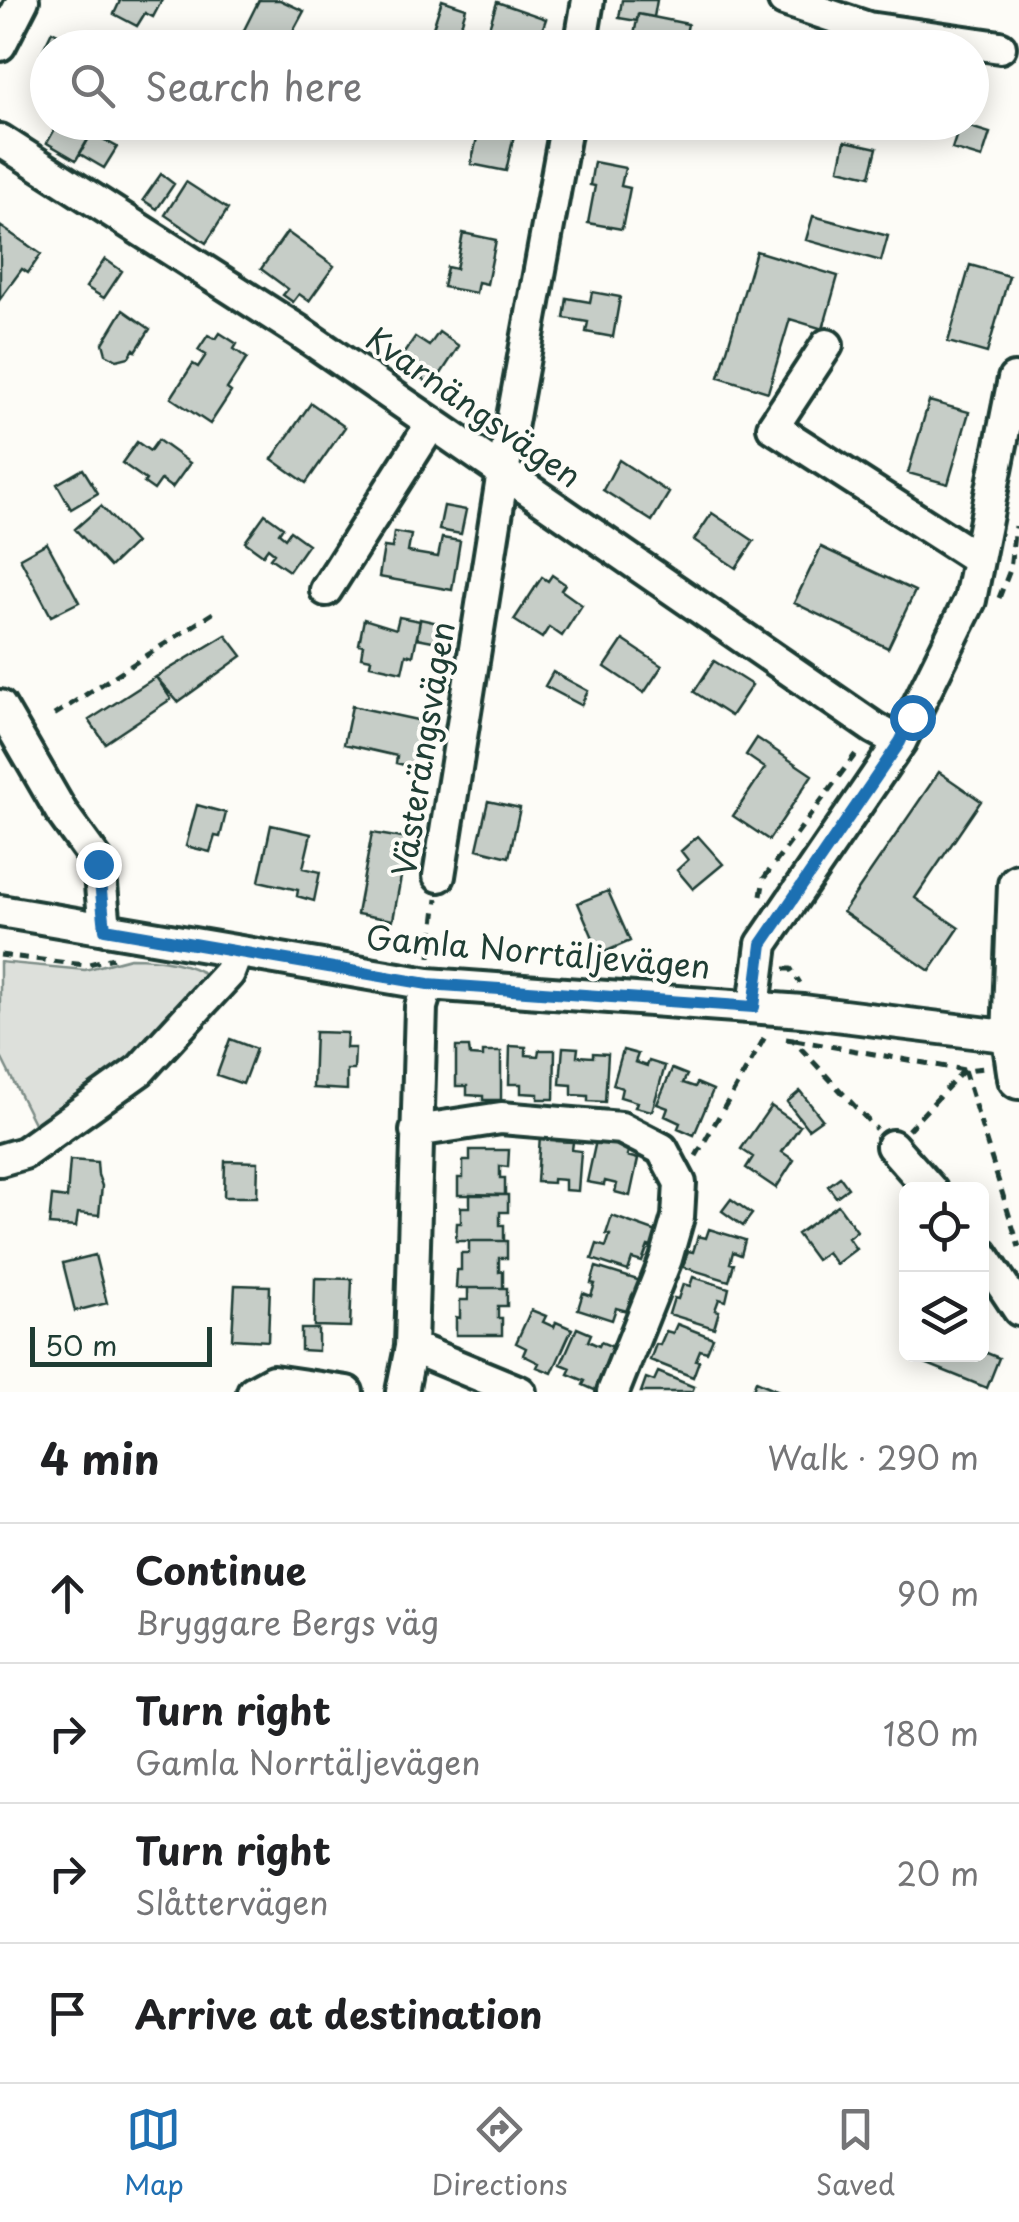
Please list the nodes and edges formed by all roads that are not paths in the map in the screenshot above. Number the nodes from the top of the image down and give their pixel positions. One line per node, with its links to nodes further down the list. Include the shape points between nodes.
1 (23, 0): 6 (street)
2 (588, 0): 4 (street)
3 (784, 0): 5 (street)
4 (583, 30)
5 (882, 30)
6 (0, 45)
7 (989, 45): 8 (street)
8 (1000, 47)
9 (0, 140): 13 (street, Kvarnängsvägen)
10 (564, 140): 14 (street, Västerängsvägen)
11 (826, 345): 15 (street, via 773,427)
12 (1014, 379): 15 (street)
13 (432, 422): 14 (street, Kvarnängsvägen); 16 (street)
14 (503, 472): 18 (street, Kvarnängsvägen); 19 (street, Västerängsvägen)
15 (978, 559): 18 (street, via 970,600)
16 (326, 590)
17 (0, 706): 22 (street, via 98,864)
18 (887, 735): 25 (street, via 762,944)
19 (439, 876)
20 (1019, 884): 26 (main road)
21 (0, 910): 22 (street, Gamla Norrtäljevägen)
22 (105, 929): 23 (street, Gamla Norrtäljevägen)
23 (238, 952): 24 (street, Gamla Norrtäljevägen); 30 (street, via 229,974 140,1070 24,1153)
24 (428, 984): 25 (street, Gamla Norrtäljevägen); 28 (street, via 421,1007)
25 (754, 1007): 26 (street, Gamla Norrtäljevägen)
26 (1013, 1037): 27 (main road)
27 (1019, 1078)
28 (416, 1131): 34 (street); 39 (street, via 502,1118 620,1128 662,1149 680,1183 678,1216)
29 (892, 1146): 31 (street)
30 (0, 1160)
31 (924, 1182)
32 (989, 1265): 33 (street)
33 (1019, 1310)
34 (411, 1347): 37 (street); 38 (street)
35 (253, 1392): 36 (street, via 273,1381)
36 (348, 1392)
37 (402, 1392)
38 (520, 1392)
39 (613, 1392)

